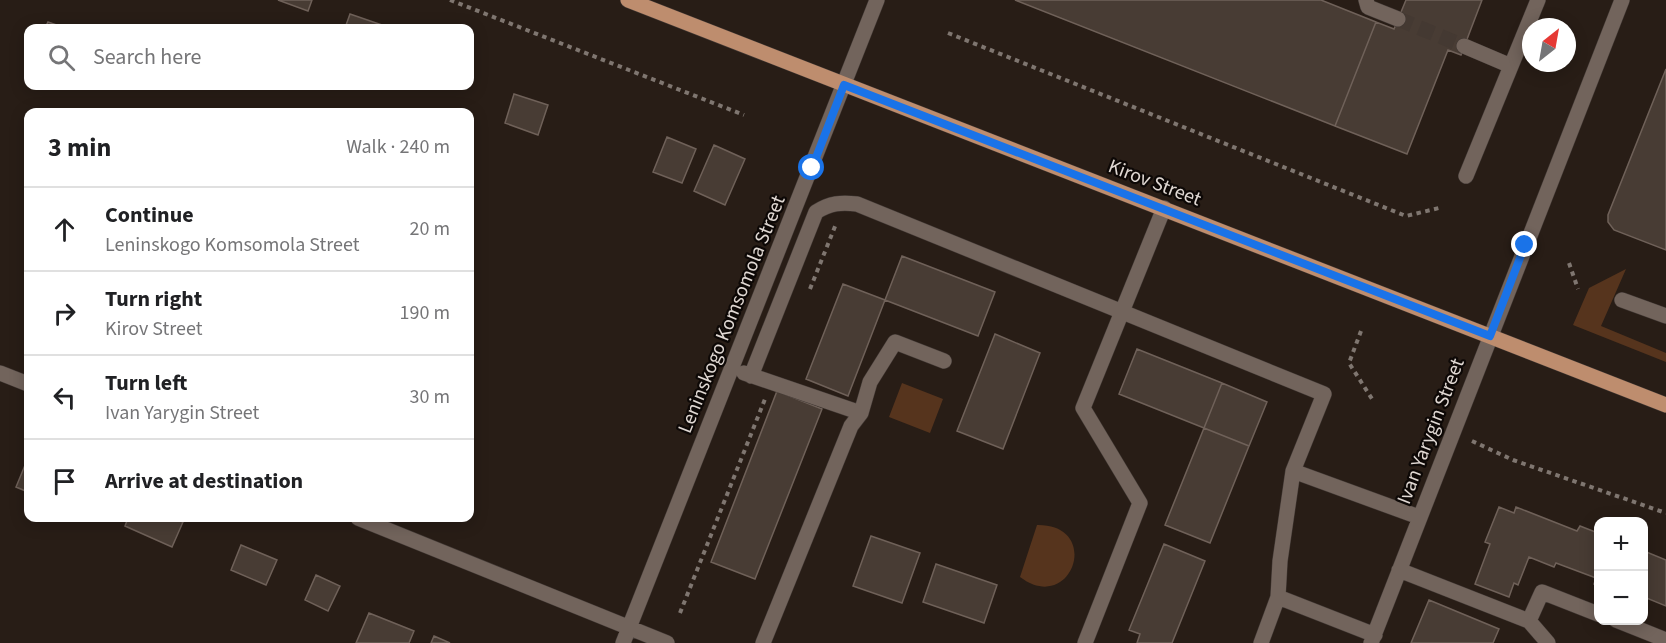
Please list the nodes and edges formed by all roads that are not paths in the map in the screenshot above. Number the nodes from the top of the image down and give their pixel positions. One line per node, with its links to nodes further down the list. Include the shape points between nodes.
1 (628, 0): 9 (main road, Kirov Street)
2 (877, 0): 9 (street, Leninskogo Komsomola Street)
3 (1366, 0): 6 (street, via 1368,7)
4 (1538, 0): 8 (street)
5 (1622, 0): 15 (street, Ivan Yarygin Street)
6 (1398, 19)
7 (1464, 46): 8 (street)
8 (1511, 66): 10 (street)
9 (844, 85): 11 (main road, Kirov Street); 17 (street, Leninskogo Komsomola Street)
10 (1466, 176)
11 (1164, 208): 13 (street); 15 (main road, Kirov Street)
12 (1622, 300): 14 (street)
13 (1121, 312): 19 (street, via 857,204 842,202 816,212); 23 (street, via 1324,394); 38 (street, via 1083,408 1140,503)
14 (1666, 316)
15 (1490, 336): 21 (main road, Kirov Street); 24 (street, Ivan Yarygin Street)
16 (944, 361): 22 (street, via 895,342 870,382)
17 (732, 369): 19 (street); 31 (street, Leninskogo Komsomola Street)
18 (0, 373): 20 (street)
19 (751, 376): 22 (street)
20 (24, 382)
21 (1666, 405)
22 (861, 413): 37 (street, via 851,426)
23 (1293, 471): 24 (street); 27 (street)
24 (1419, 516): 26 (street, Ivan Yarygin Street)
25 (368, 522): 31 (street)
26 (1399, 570): 29 (street); 33 (street, Ivan Yarygin Street)
27 (1278, 597): 33 (street); 39 (street)
28 (1594, 612): 29 (street, via 1542,592)
29 (1529, 621): 40 (street)
30 (1621, 625): 32 (street)
31 (630, 627): 35 (street, Leninskogo Komsomola Street); 36 (street)
32 (1634, 636): 34 (street)
33 (1373, 639)
34 (1666, 640)
35 (623, 643)
36 (667, 643)
37 (763, 643)
38 (1085, 643)
39 (1261, 643)
40 (1548, 643)

